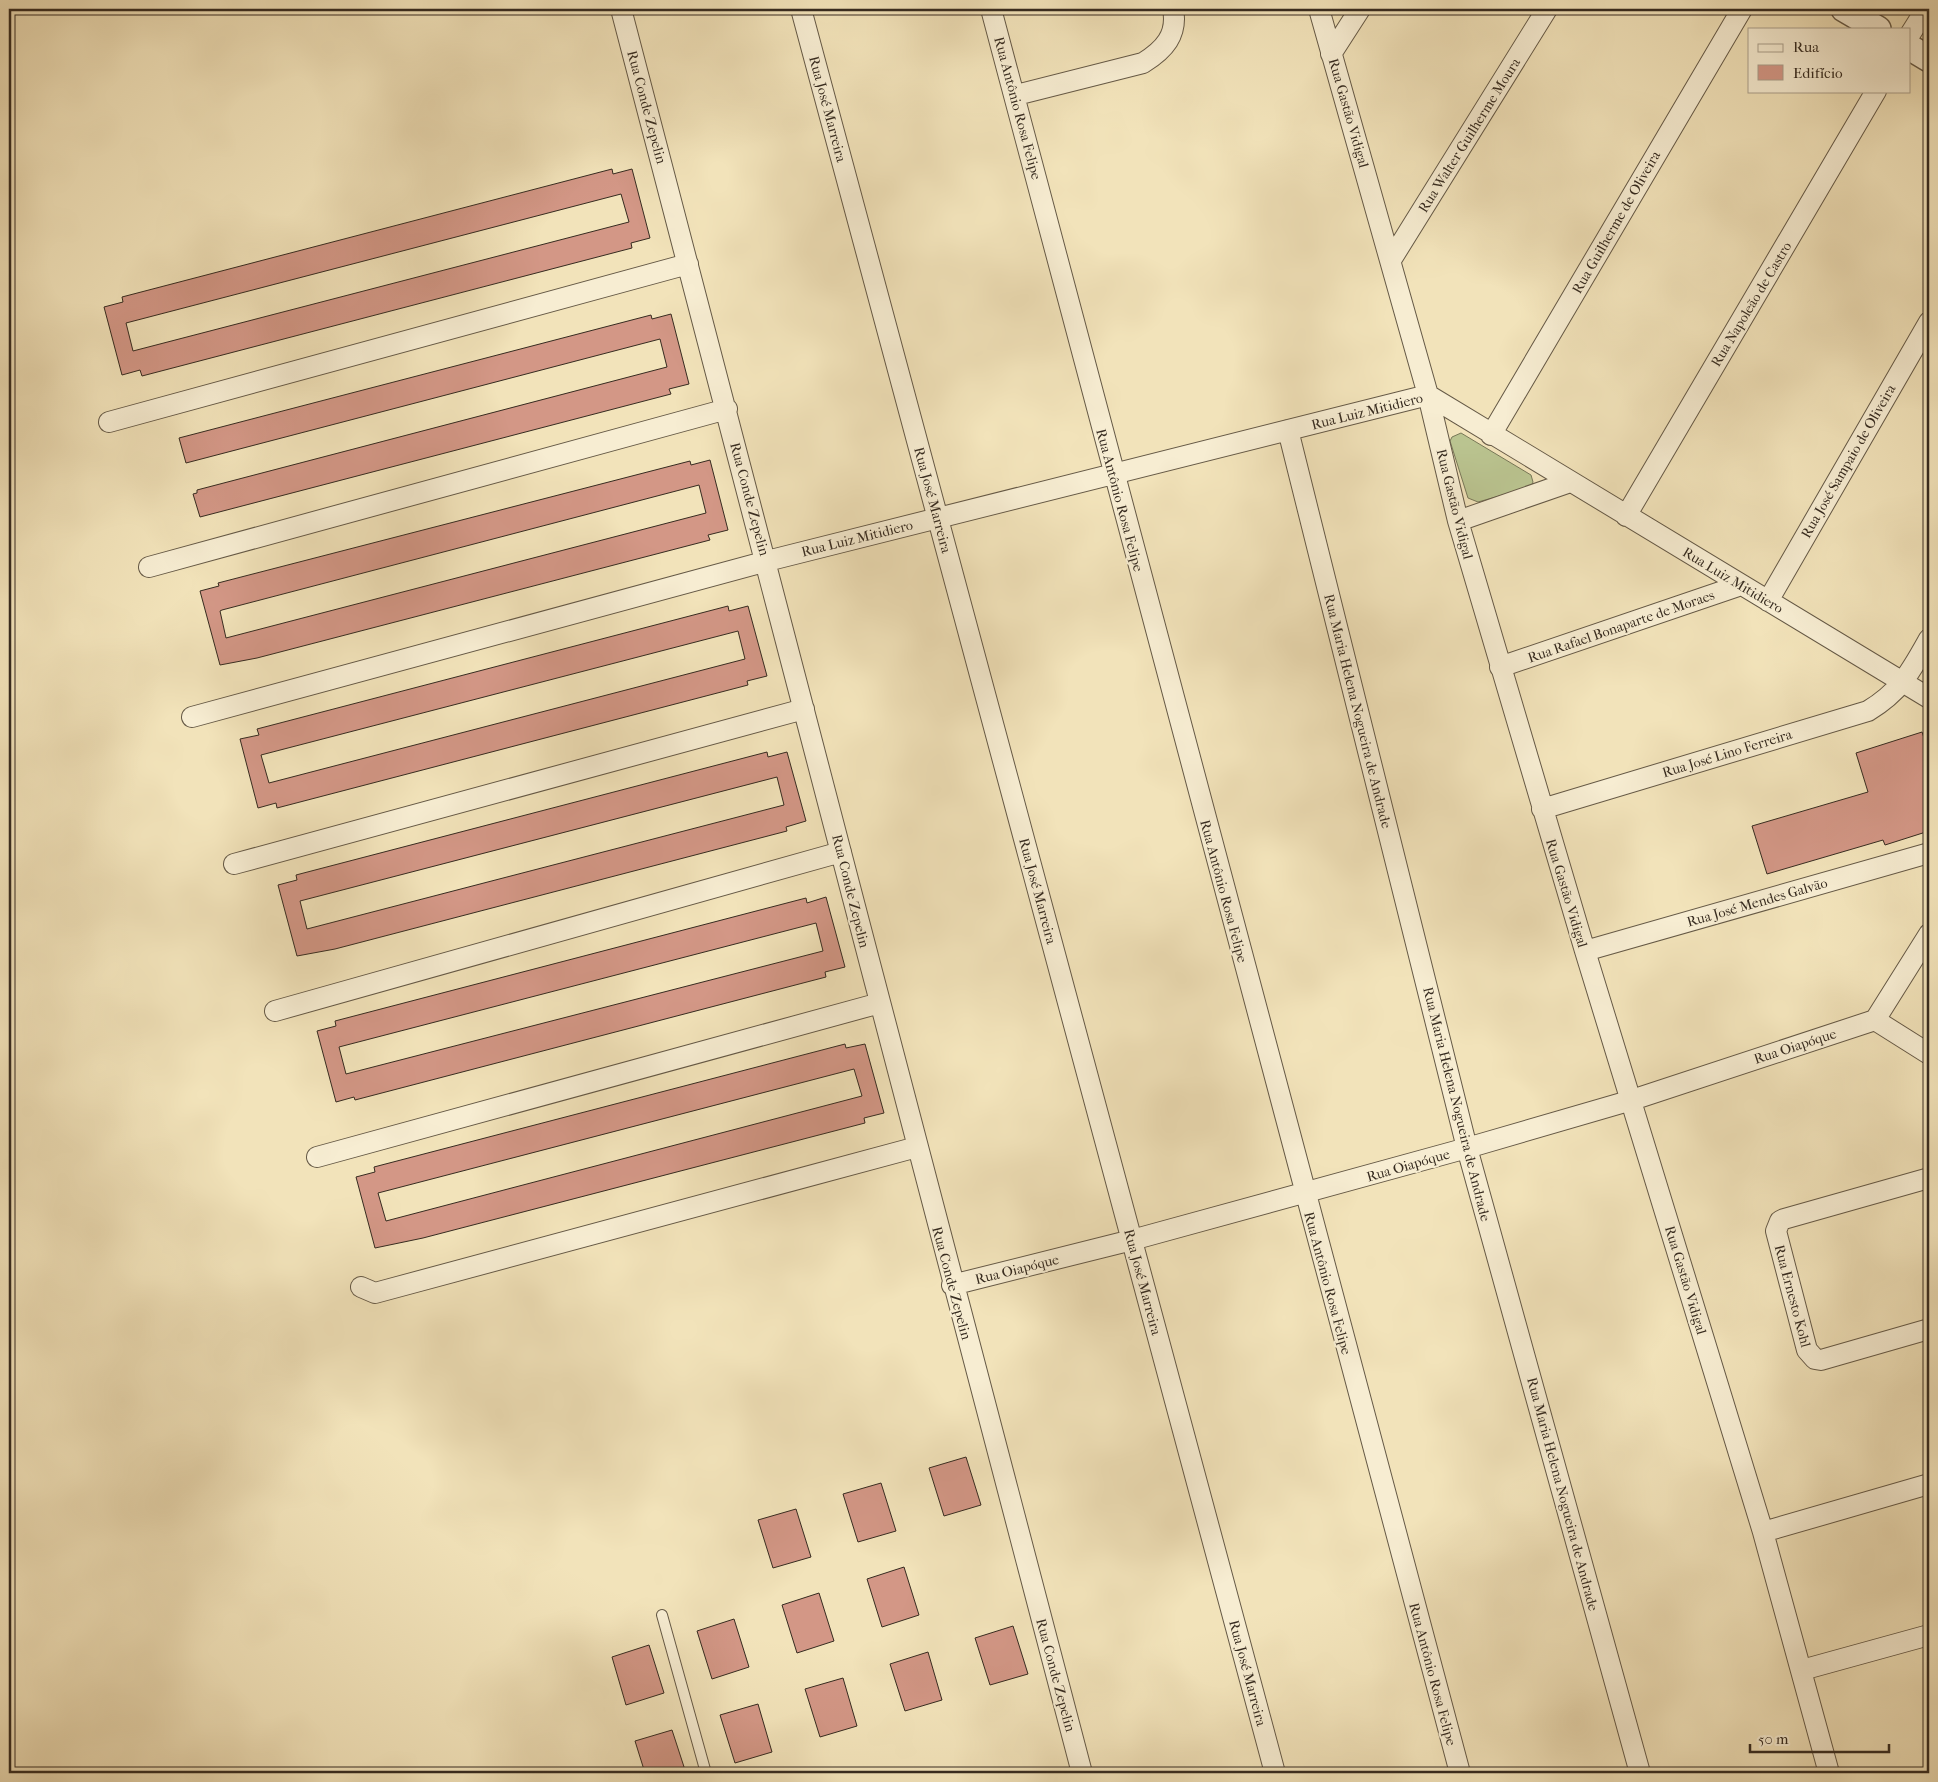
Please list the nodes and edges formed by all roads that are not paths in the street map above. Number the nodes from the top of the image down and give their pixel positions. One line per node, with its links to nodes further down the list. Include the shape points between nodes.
1 (621, 9): 19 (street, Rua Conde Zepelin)
2 (801, 9): 29 (street, Rua José Marreira)
3 (991, 9): 17 (street, Rua Antônio Rosa Felipe)
4 (1173, 9): 17 (street, via 1174,28 1168,43 1143,63)
5 (1319, 9): 14 (street, Rua Gastão Vidigal)
6 (1360, 9): 14 (street)
7 (1547, 9): 18 (street, Rua Walter Guilherme Moura)
8 (1742, 9): 25 (street, Rua Guilherme de Oliveira)
9 (1844, 9): 11 (street)
10 (1926, 9): 12 (street)
11 (1876, 28)
12 (1910, 34)
13 (1910, 48): 15 (street)
14 (1331, 54): 18 (street, Rua Gastão Vidigal)
15 (1929, 59)
16 (1875, 92): 28 (street, Rua Napoleão de Castro)
17 (1016, 95): 26 (street, Rua Antônio Rosa Felipe)
18 (1391, 260): 21 (street, Rua Gastão Vidigal)
19 (688, 264): 22 (street, Rua Conde Zepelin); 23 (street)
20 (1929, 322): 34 (street, Rua José Sampaio de Oliveira)
21 (1428, 395): 24 (street, Rua Luiz Mitidiero); 25 (street, Rua Luiz Mitidiero); 30 (street, Rua Gastão Vidigal)
22 (727, 409): 31 (street, Rua Conde Zepelin); 32 (street)
23 (109, 422)
24 (1288, 430): 26 (street, Rua Luiz Mitidiero); 53 (street, Rua Maria Helena Nogueira de Andrade)
25 (1491, 435): 27 (street, Rua Luiz Mitidiero)
26 (1113, 474): 29 (street, Rua Luiz Mitidiero); 56 (street, Rua Antônio Rosa Felipe)
27 (1570, 482): 28 (street, Rua Luiz Mitidiero); 30 (street)
28 (1626, 516): 33 (street, Rua Luiz Mitidiero)
29 (938, 518): 31 (street, Rua Luiz Mitidiero); 57 (street, Rua José Marreira)
30 (1458, 521): 36 (street, Rua Gastão Vidigal)
31 (766, 560): 39 (street, Rua Conde Zepelin); 40 (street, Rua Luiz Mitidiero)
32 (149, 567)
33 (1741, 585): 34 (street, Rua Luiz Mitidiero); 36 (street, Rua Rafael Bonaparte de Moraes)
34 (1768, 601): 37 (street, Rua Luiz Mitidiero)
35 (1929, 638): 37 (street, Rua José Lino Ferreira)
36 (1500, 667): 41 (street, Rua Gastão Vidigal)
37 (1904, 682): 38 (street, Rua Luiz Mitidiero); 41 (street, Rua José Lino Ferreira, via 1868,711)
38 (1929, 698)
39 (804, 709): 42 (street, Rua Conde Zepelin); 44 (street)
40 (192, 718)
41 (1542, 809): 46 (street, Rua Gastão Vidigal)
42 (841, 852): 47 (street, Rua Conde Zepelin); 48 (street)
43 (1929, 853): 46 (street, Rua José Mendes Galvão)
44 (234, 864)
45 (1929, 934): 49 (street)
46 (1584, 951): 51 (street, Rua Gastão Vidigal)
47 (880, 1003): 52 (street, Rua Conde Zepelin); 54 (street)
48 (275, 1011)
49 (1875, 1020): 50 (street); 51 (street, Rua Oiapóque)
50 (1929, 1054)
51 (1632, 1100): 53 (street, Rua Oiapóque); 62 (street, Rua Gastão Vidigal)
52 (917, 1147): 58 (street, Rua Conde Zepelin); 59 (street, via 375,1293)
53 (1468, 1148): 56 (street, Rua Oiapóque); 70 (street, Rua Maria Helena Nogueira de Andrade)
54 (316, 1157)
55 (1929, 1178): 60 (street, Rua Ernesto Kohl, via 1784,1219 1776,1231 1807,1350 1815,1359)
56 (1304, 1194): 57 (street, Rua Oiapóque); 69 (street, Rua Antônio Rosa Felipe)
57 (1132, 1240): 58 (street, Rua Oiapóque); 68 (street, Rua José Marreira)
58 (952, 1285): 67 (street, Rua Conde Zepelin)
59 (361, 1287)
60 (1929, 1329)
61 (1929, 1484): 62 (street)
62 (1763, 1532): 65 (street, Rua Gastão Vidigal)
63 (662, 1614): 66 (lane)
64 (1929, 1635): 65 (street)
65 (1802, 1670): 71 (street, Rua Gastão Vidigal)
66 (706, 1773)
67 (1082, 1773)
68 (1275, 1773)
69 (1460, 1773)
70 (1640, 1773)
71 (1829, 1773)

